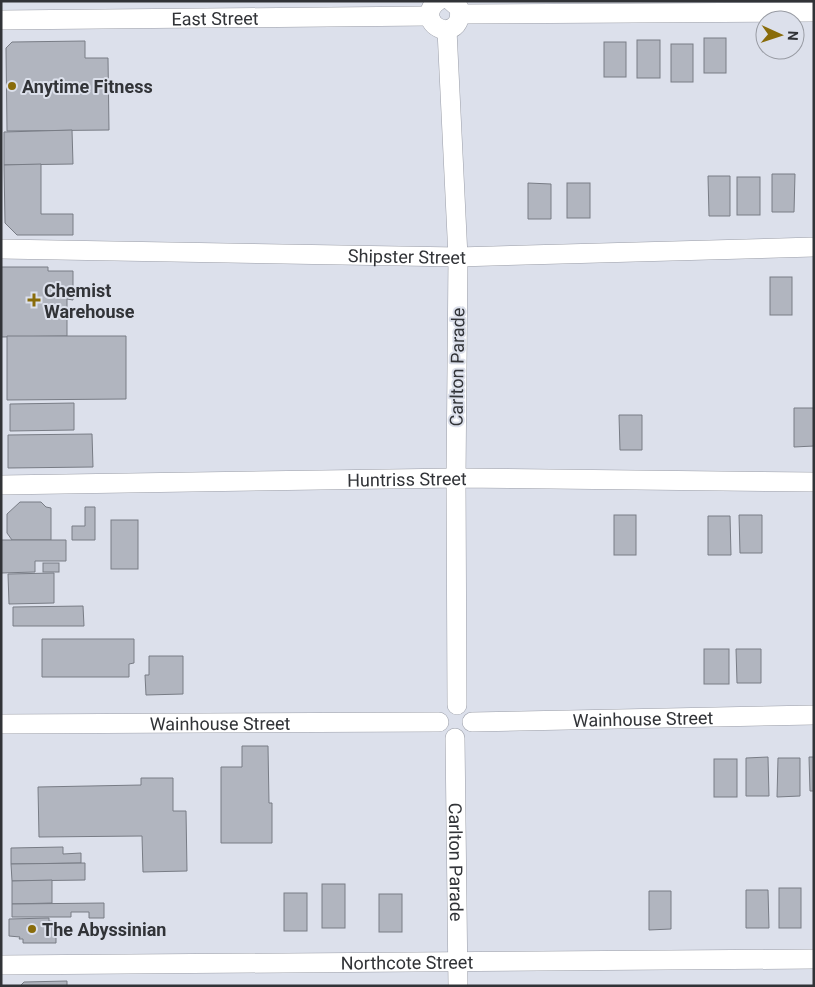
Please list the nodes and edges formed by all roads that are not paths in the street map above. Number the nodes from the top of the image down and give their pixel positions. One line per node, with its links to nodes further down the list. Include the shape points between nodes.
1 (456, 7): 3 (street); 5 (street, via 457,25)
2 (434, 8): 4 (street, East Street); 5 (street, via 431,22 435,27)
3 (814, 12)
4 (1, 20)
5 (447, 30): 8 (street, Carlton Parade)
6 (814, 247): 8 (street, Shipster Street)
7 (1, 249): 8 (street, Shipster Street)
8 (458, 257): 9 (street, Carlton Parade)
9 (456, 478): 10 (street, Huntriss Street); 11 (street, Huntriss Street); 12 (street, Carlton Parade)
10 (814, 482)
11 (1, 485)
12 (457, 705): 14 (street, via 441,713); 15 (street, via 465,708)
13 (814, 715): 15 (street, Wainhouse Street)
14 (439, 722): 16 (street, Wainhouse Street); 17 (street, via 447,736)
15 (472, 722): 17 (street, via 464,736)
16 (1, 724)
17 (455, 738): 19 (street, Carlton Parade)
18 (814, 959): 19 (street, Northcote Street)
19 (457, 962): 20 (street, Northcote Street); 21 (street, Carlton Parade)
20 (1, 965)
21 (458, 986)

